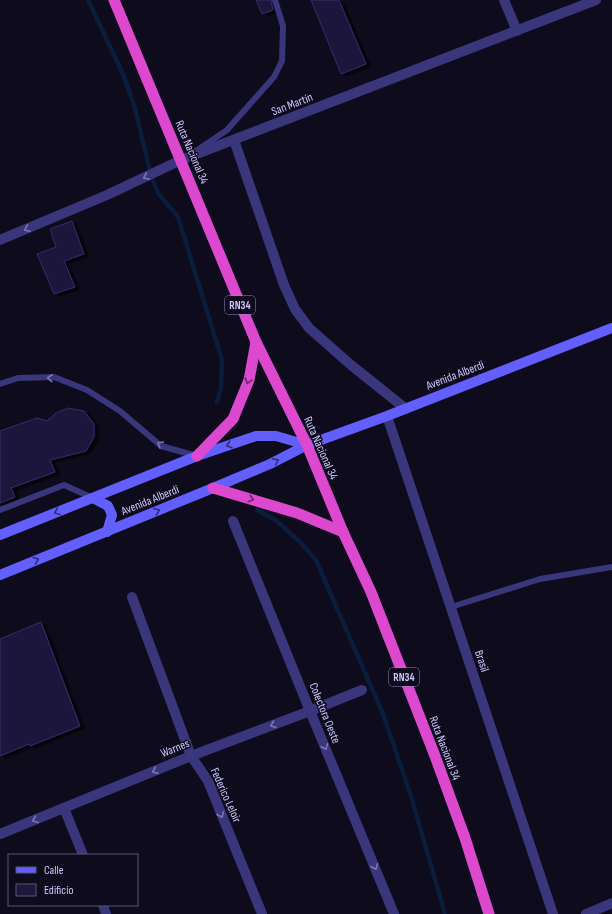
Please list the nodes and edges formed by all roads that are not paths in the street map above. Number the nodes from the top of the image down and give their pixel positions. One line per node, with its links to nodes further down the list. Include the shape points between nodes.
1 (114, 0): 7 (highway, Ruta Nacional 34 / RN34)
2 (274, 0): 7 (lane, via 282,26 282,61 274,77 227,130)
3 (504, 0): 5 (street)
4 (596, 0): 5 (street, San Martín)
5 (517, 31): 6 (street, San Martín)
6 (234, 140): 7 (street, San Martín); 12 (street, via 284,286 295,309 310,328 351,365)
7 (181, 160): 8 (street, San Martín, one-way to 8, via 107,195); 10 (highway, Ruta Nacional 34 / RN34)
8 (0, 240)
9 (612, 328): 12 (main road, Avenida Alberdi)
10 (256, 342): 14 (highway, Ruta Nacional 34 / RN34); 15 (highway, one-way to 15, via 249,380 233,419)
11 (0, 384): 15 (lane, one-way to 11, via 161,446 120,412 87,390 54,377 18,378)
12 (406, 409): 13 (main road, Avenida Alberdi)
13 (387, 416): 14 (main road, Avenida Alberdi); 26 (street, Brasil)
14 (307, 445): 15 (main road, Avenida Alberdi, one-way to 15, via 276,436 256,436); 16 (main road, Avenida Alberdi, one-way to 14); 21 (highway, Ruta Nacional 34 / RN34)
15 (197, 456): 17 (main road, Avenida Alberdi)
16 (213, 488): 20 (main road, Avenida Alberdi, one-way to 16); 21 (highway, one-way to 21, via 296,513)
17 (93, 498): 18 (lane, via 64,485); 20 (main road, via 108,506 112,516); 22 (main road, Avenida Alberdi, one-way to 22)
18 (0, 510)
19 (233, 521): 28 (street, Colectora Oeste)
20 (106, 532): 24 (main road, Avenida Alberdi, one-way to 20)
21 (343, 532): 36 (highway, Ruta Nacional 34 / RN34, via 371,592 435,756)
22 (0, 535)
23 (612, 567): 26 (lane, via 540,579)
24 (0, 575)
25 (132, 597): 29 (street, Federico Leloir)
26 (451, 607): 37 (street, Brasil)
27 (362, 690): 28 (street, Warnes)
28 (310, 711): 29 (street, Warnes, one-way to 29); 35 (street, Colectora Oeste, one-way to 35)
29 (191, 756): 30 (street, Warnes, one-way to 30); 34 (street, Federico Leloir, one-way to 34, via 208,781)
30 (64, 808): 31 (street, Warnes, one-way to 31); 32 (street)
31 (0, 834)
32 (83, 854)
33 (612, 903): 38 (street)
34 (262, 914)
35 (394, 914)
36 (489, 914)
37 (553, 914)
38 (586, 914)

